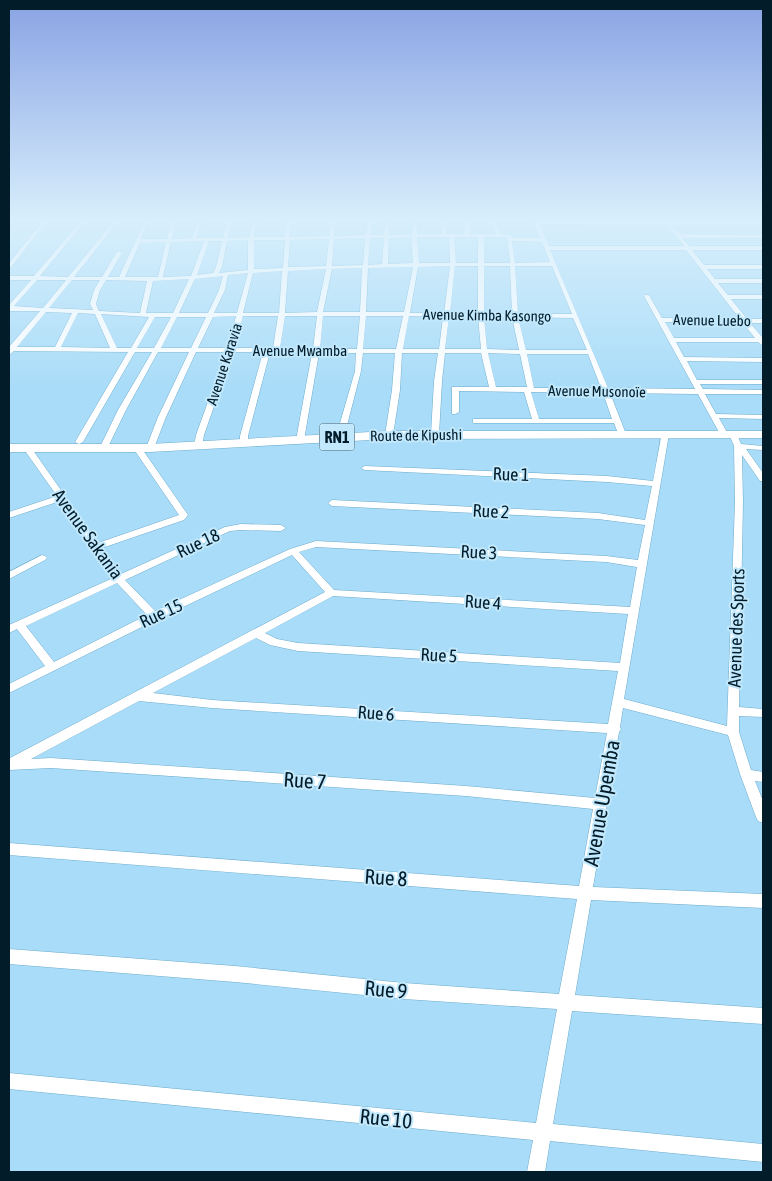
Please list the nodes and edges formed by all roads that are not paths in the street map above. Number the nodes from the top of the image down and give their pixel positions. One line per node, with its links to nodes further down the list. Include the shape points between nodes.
1 (200, 277): 15 (street)
2 (225, 277): 32 (street)
3 (249, 277): 33 (street, Avenue Karavia)
4 (285, 277): 34 (street)
5 (327, 277): 35 (street)
6 (365, 277): 36 (street)
7 (415, 277): 37 (street)
8 (451, 277): 38 (street)
9 (480, 277): 42 (street)
10 (513, 277): 43 (street)
11 (558, 277): 44 (street)
12 (712, 277): 21 (street)
13 (9, 278): 14 (street)
14 (36, 278): 16 (street); 26 (street)
15 (193, 278): 20 (street); 31 (street)
16 (70, 279): 17 (street); 27 (street)
17 (104, 279): 18 (street); 29 (street, via 94,298)
18 (121, 279): 19 (street)
19 (150, 279): 20 (street); 30 (street)
20 (160, 279)
21 (715, 281): 22 (street); 24 (street)
22 (763, 282)
23 (647, 296): 45 (street, Avenue des Sports)
24 (727, 297): 25 (street); 39 (street)
25 (763, 297)
26 (9, 308): 27 (street, Avenue Kimba Kasongo)
27 (46, 310): 28 (street, Avenue Kimba Kasongo); 59 (street)
28 (76, 312): 29 (street, Avenue Kimba Kasongo); 50 (street)
29 (96, 313): 30 (street, Avenue Kimba Kasongo); 51 (street)
30 (143, 314): 41 (street, Avenue Kimba Kasongo)
31 (176, 314): 32 (street, Avenue Kimba Kasongo); 41 (street, Avenue Kimba Kasongo); 53 (street)
32 (210, 314): 33 (street, Avenue Kimba Kasongo); 54 (street)
33 (240, 314): 34 (street, Avenue Kimba Kasongo); 55 (street, Avenue Karavia)
34 (282, 314): 35 (street, Avenue Kimba Kasongo); 57 (street)
35 (320, 314): 36 (street, Avenue Kimba Kasongo); 60 (street)
36 (363, 314): 37 (street, Avenue Kimba Kasongo); 58 (street)
37 (405, 314): 38 (street, Avenue Kimba Kasongo); 61 (street)
38 (447, 314): 42 (street, Avenue Kimba Kasongo); 62 (street)
39 (741, 314): 40 (street, Avenue Luebo); 46 (street)
40 (763, 314)
41 (153, 315): 52 (street)
42 (481, 315): 43 (street, Avenue Kimba Kasongo); 63 (street)
43 (515, 316): 44 (street, Avenue Kimba Kasongo); 64 (street)
44 (575, 316): 65 (street)
45 (660, 320): 46 (street, Avenue Luebo); 48 (street, Avenue des Sports)
46 (745, 321): 47 (street, Avenue Luebo); 49 (street)
47 (763, 321)
48 (672, 340): 49 (street); 66 (street, Avenue des Sports)
49 (762, 341)
50 (57, 349): 51 (street, Avenue Mwamba); 59 (street, Avenue Mwamba)
51 (115, 350): 52 (street, Avenue Mwamba)
52 (133, 350): 53 (street, Avenue Mwamba); 89 (street)
53 (157, 350): 54 (street, Avenue Mwamba); 98 (street)
54 (195, 350): 55 (street, Avenue Mwamba); 96 (street)
55 (229, 350): 56 (street, Avenue Mwamba); 91 (street, Avenue Karavia)
56 (266, 350): 57 (street, Avenue Mwamba); 90 (street)
57 (276, 350): 60 (street, Avenue Mwamba)
58 (360, 350): 60 (street, Avenue Mwamba); 61 (street, Avenue Mwamba); 87 (street, via 358,370)
59 (10, 351)
60 (316, 351): 88 (street)
61 (399, 351): 62 (street, Avenue Mwamba); 81 (street)
62 (441, 351): 63 (street, Avenue Mwamba); 82 (street)
63 (484, 351): 64 (street, Avenue Mwamba); 70 (street)
64 (522, 351): 65 (street, Avenue Mwamba); 71 (street)
65 (591, 352): 72 (street)
66 (683, 360): 67 (street); 68 (street, Avenue des Sports)
67 (763, 360)
68 (696, 382): 69 (street); 73 (street, Avenue des Sports)
69 (763, 382)
70 (493, 389): 71 (street, Avenue Musonoïe); 75 (street, Avenue Musonoïe, via 454,390)
71 (529, 389): 72 (street, Avenue Musonoïe); 78 (street)
72 (605, 392): 73 (street, Avenue Musonoïe); 80 (street)
73 (702, 392): 74 (street, Avenue Musonoïe); 76 (street, Avenue des Sports)
74 (763, 392)
75 (455, 412)
76 (714, 416): 77 (street); 85 (street, Avenue des Sports)
77 (763, 417)
78 (536, 420): 79 (street); 80 (street)
79 (476, 421)
80 (617, 421): 83 (street)
81 (389, 434): 82 (highway, Route de Kipushi / RN1); 87 (highway, Route de Kipushi / RN1)
82 (434, 434): 83 (highway, Route de Kipushi / RN1)
83 (622, 434): 84 (highway, Route de Kipushi / RN1)
84 (665, 434): 85 (highway, Route de Kipushi / RN1); 101 (street, Avenue Upemba)
85 (728, 434): 86 (highway, Route de Kipushi / RN1); 92 (street, Avenue des Sports)
86 (763, 435)
87 (340, 437): 88 (highway, Route de Kipushi / RN1)
88 (300, 440): 90 (highway, Route de Kipushi / RN1)
89 (79, 442)
90 (244, 443): 91 (highway, Route de Kipushi / RN1)
91 (198, 446): 96 (highway, Route de Kipushi / RN1)
92 (738, 446): 97 (street); 100 (street); 125 (street, Avenue des Sports)
93 (9, 448): 94 (highway, Route de Kipushi / RN1)
94 (26, 448): 98 (highway, Route de Kipushi / RN1); 102 (street, Avenue Sakania)
95 (137, 448): 96 (highway, Route de Kipushi / RN1); 98 (highway, Route de Kipushi / RN1); 108 (street, via 184,516)
96 (150, 448)
97 (763, 448)
98 (103, 449)
99 (366, 468): 101 (street, Rue 1)
100 (763, 479)
101 (656, 484): 105 (street, Avenue Upemba)
102 (60, 498): 104 (street); 108 (street, Avenue Sakania)
103 (332, 503): 105 (street, Rue 2, via 598,516)
104 (9, 515)
105 (649, 522): 111 (street, Avenue Upemba)
106 (281, 528): 113 (street, Rue 18, via 228,529)
107 (316, 544): 109 (street, Rue 15); 111 (street, Rue 3, via 606,559)
108 (96, 548): 113 (street, Avenue Sakania)
109 (293, 551): 114 (street); 116 (street, Rue 15)
110 (42, 558): 112 (street)
111 (641, 564): 115 (street, Avenue Upemba)
112 (9, 576)
113 (119, 579): 116 (street, Avenue Sakania); 117 (street, Rue 18)
114 (332, 593): 115 (street, Rue 4); 119 (street)
115 (634, 612): 121 (street, Avenue Upemba)
116 (154, 616): 120 (street, Rue 15)
117 (20, 624): 118 (street, Rue 18); 120 (street)
118 (9, 629)
119 (256, 633): 121 (street, Rue 5, via 274,642 298,647); 123 (street)
120 (52, 667): 122 (street, Rue 15)
121 (625, 667): 124 (street, Avenue Upemba)
122 (9, 689)
123 (138, 696): 127 (street, Rue 6, via 212,704); 129 (street)
124 (619, 702): 127 (street, Avenue Upemba); 128 (street)
125 (734, 711): 126 (street); 128 (street, Avenue des Sports)
126 (763, 713)
127 (615, 729): 132 (street, Avenue Upemba)
128 (733, 732): 130 (street, Avenue des Sports)
129 (9, 765): 132 (street, Rue 7, via 51,763 466,791)
130 (746, 774): 131 (street); 133 (street, Avenue des Sports)
131 (763, 777)
132 (602, 804): 135 (street, Avenue Upemba)
133 (763, 817)
134 (9, 849): 135 (street, Rue 8)
135 (585, 892): 136 (street, Rue 8); 138 (street, Avenue Upemba)
136 (763, 901)
137 (9, 956): 138 (street, Rue 9)
138 (566, 1002): 139 (street, Rue 9); 141 (street, Avenue Upemba)
139 (763, 1016)
140 (9, 1081): 141 (street, Rue 10)
141 (543, 1133): 142 (street, Rue 10); 143 (street, Avenue Upemba)
142 (763, 1153)
143 (536, 1172)

